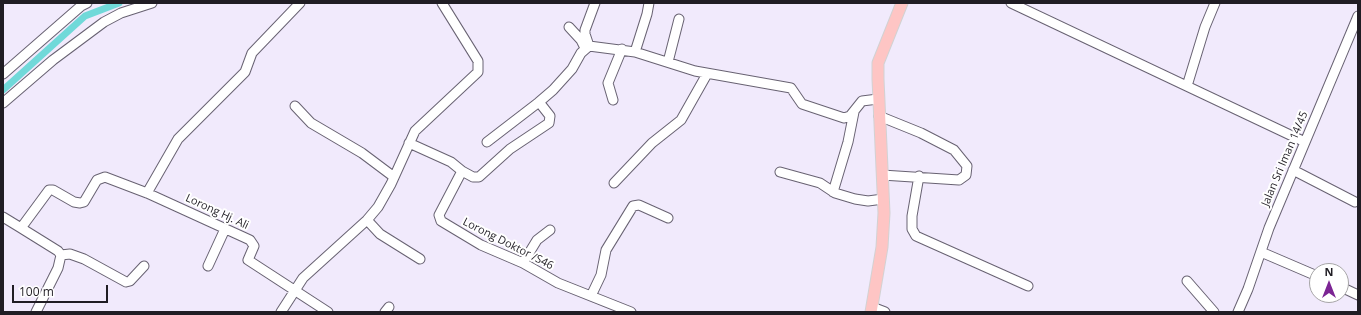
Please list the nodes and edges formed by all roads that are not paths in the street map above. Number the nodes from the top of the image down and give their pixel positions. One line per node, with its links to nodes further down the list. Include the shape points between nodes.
1 (87, 3): 17 (street)
2 (152, 3): 23 (street, via 104,22)
3 (300, 3): 38 (street, via 252,53 245,72 178,139)
4 (442, 3): 29 (street, via 478,62 478,72 415,130)
5 (595, 3): 13 (street, via 585,30)
6 (648, 3): 15 (street)
7 (902, 3): 20 (main road, via 878,63)
8 (1011, 3): 19 (street)
9 (1215, 3): 19 (street, via 1205,26)
10 (1358, 16): 28 (street, Jalan Sri Iman 14/45)
11 (679, 19): 16 (street)
12 (569, 27): 13 (street)
13 (587, 48): 14 (street); 22 (street, via 572,69)
14 (622, 49): 15 (street); 21 (street, via 608,83)
15 (635, 52): 16 (street)
16 (668, 62): 18 (street)
17 (3, 74)
18 (707, 74): 25 (street, via 791,88 802,104 844,118); 36 (street, via 681,120 652,143)
19 (1187, 86): 28 (street)
20 (878, 98): 25 (street, via 862,101); 26 (main road)
21 (613, 100)
22 (539, 102): 27 (street); 31 (street, via 550,116 549,123 510,148 479,177)
23 (3, 103)
24 (295, 106): 35 (street, via 311,123 356,149)
25 (855, 110): 37 (street)
26 (879, 116): 33 (main road); 34 (street, via 954,150 967,166 966,175 959,180)
27 (487, 142)
28 (1305, 142): 30 (street, Jalan Sri Iman 14/45)
29 (409, 143): 31 (street, via 451,162); 35 (street)
30 (1293, 170): 40 (street); 47 (street, Jalan Sri Iman 14/45)
31 (462, 172): 50 (street, Lorong Doktor /S46, via 439,215 439,220 481,245)
32 (780, 172): 37 (street, via 820,183)
33 (882, 175): 34 (street); 39 (main road)
34 (919, 176): 55 (street, via 912,216 912,229 916,236)
35 (394, 177): 43 (street, via 378,207)
36 (614, 183)
37 (833, 192): 39 (street, via 868,201)
38 (147, 193): 44 (street, Lorong Hj. Ali, via 105,177 97,180 84,202 80,203 49,190); 45 (street, Lorong Hj. Ali)
39 (883, 199): 58 (main road, via 882,247)
40 (1355, 202)
41 (3, 217): 44 (street)
42 (668, 218): 57 (street, via 639,204 633,206 606,250 601,275)
43 (367, 220): 49 (street, via 380,234); 56 (street, via 303,278)
44 (21, 228): 48 (street)
45 (225, 229): 52 (street); 56 (street, Lorong Hj. Ali, via 253,243 248,260)
46 (550, 230): 50 (street, via 537,240)
47 (1261, 252): 53 (street); 65 (street, Jalan Sri Iman 14/45)
48 (61, 255): 51 (street, via 70,254 84,259 126,282); 59 (street, via 58,268)
49 (420, 259)
50 (523, 263): 57 (street, Lorong Doktor /S46, via 558,283)
51 (144, 266)
52 (208, 266)
53 (1309, 273)
54 (1187, 281): 64 (street)
55 (1028, 286)
56 (295, 290): 60 (street); 61 (street)
57 (591, 296): 62 (street, Lorong Doktor /S46)
58 (871, 310): 63 (street)
59 (36, 312)
60 (281, 312)
61 (328, 312)
62 (631, 312)
63 (885, 312)
64 (1214, 312)
65 (1238, 312)

